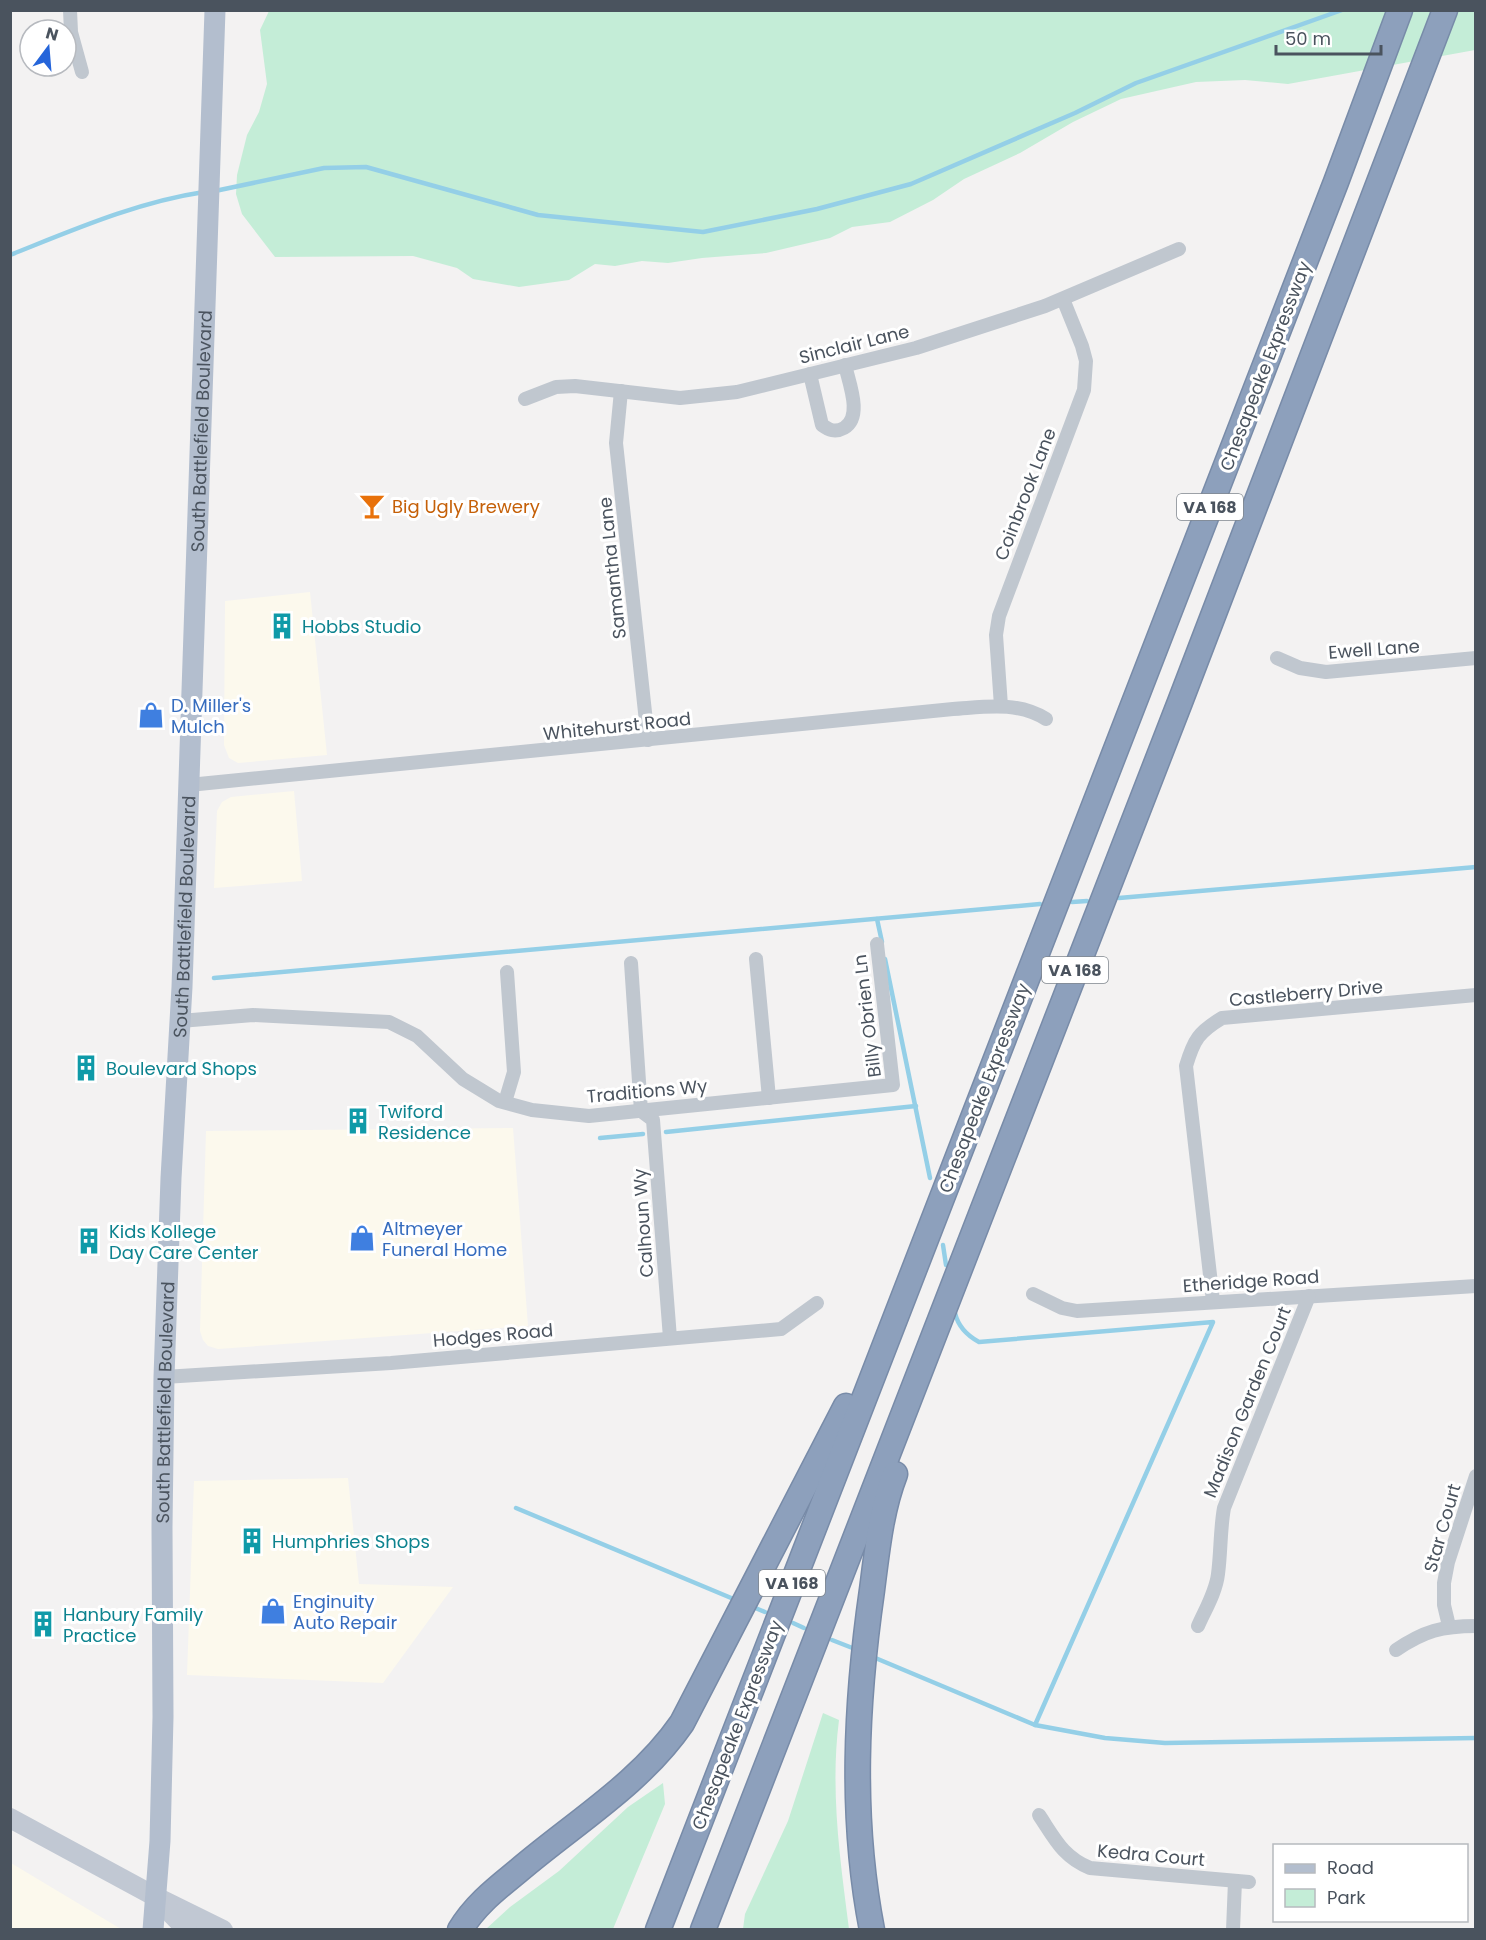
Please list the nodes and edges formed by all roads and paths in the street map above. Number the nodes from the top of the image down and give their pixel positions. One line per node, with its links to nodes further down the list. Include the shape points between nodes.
1 (70, 10): 5 (street, via 71,32)
2 (215, 10): 17 (main road, South Battlefield Boulevard)
3 (1445, 10): 34 (highway, VA 168)
4 (1400, 11): 28 (highway, Chesapeake Expressway / VA 168)
5 (82, 72)
6 (1179, 249): 7 (street, Sinclair Lane)
7 (1063, 299): 8 (street, Sinclair Lane, via 916,348); 14 (street, Coinbrook Lane, via 1086,361 1084,390 999,616 996,635)
8 (845, 365): 9 (street, Sinclair Lane); 9 (street, via 854,411 847,426 838,431 822,425)
9 (810, 374): 10 (street, Sinclair Lane, via 705,396 680,398)
10 (621, 391): 11 (street, Sinclair Lane, via 556,387); 16 (street, Samantha Lane, via 616,443)
11 (525, 399)
12 (1277, 658): 13 (street, Ewell Lane, via 1300,668 1326,672)
13 (1476, 658)
14 (1001, 706): 15 (street, Whitehurst Road, via 1022,708); 16 (street, Whitehurst Road)
15 (1046, 719)
16 (648, 740): 17 (street, Whitehurst Road)
17 (189, 785): 23 (main road, South Battlefield Boulevard)
18 (877, 944): 24 (street, Billy Obrien Ln)
19 (756, 959): 25 (street)
20 (631, 963): 27 (street)
21 (507, 972): 26 (street, via 514,1072)
22 (1476, 995): 32 (street, Castleberry Drive, via 1222,1018 1203,1030 1186,1066)
23 (180, 1021): 26 (street, Traditions Wy, via 253,1015 389,1022 417,1036 463,1079); 36 (main road, South Battlefield Boulevard)
24 (893, 1085): 25 (street, Traditions Wy)
25 (769, 1098): 27 (street, Traditions Wy)
26 (505, 1102): 27 (street, Traditions Wy, via 532,1110 589,1116)
27 (641, 1111): 35 (street, Calhoun Wy, via 653,1120)
28 (927, 1236): 48 (highway, via 879,1327 846,1408 669,1743 631,1780 493,1890); 49 (highway, Chesapeake Expressway / VA 168)
29 (1476, 1286): 31 (street, Etheridge Road)
30 (1033, 1294): 32 (street, Etheridge Road, via 1077,1311)
31 (1309, 1296): 32 (street, Etheridge Road); 38 (street, Madison Garden Court, via 1224,1508 1218,1575)
32 (1213, 1301)
33 (817, 1303): 35 (street, Hodges Road, via 781,1329)
34 (941, 1315): 50 (highway, VA 168); 51 (highway, via 916,1419 889,1491 861,1680 859,1826)
35 (670, 1338): 36 (street, Hodges Road, via 391,1363)
36 (164, 1377): 44 (main road, South Battlefield Boulevard, via 163,1717)
37 (1476, 1476): 39 (street, Star Court, via 1444,1583)
38 (1198, 1626)
39 (1449, 1626): 40 (street); 41 (street, via 1412,1639)
40 (1476, 1626)
41 (1396, 1650)
42 (1038, 1815): 52 (street, Kedra Court, via 1067,1855 1090,1868 1242,1881)
43 (10, 1818): 44 (main road)
44 (156, 1897): 45 (main road, South Battlefield Boulevard); 46 (main road); 47 (main road)
45 (153, 1929)
46 (187, 1929)
47 (223, 1929)
48 (460, 1929)
49 (658, 1929)
50 (703, 1929)
51 (872, 1929)
52 (1233, 1929)

